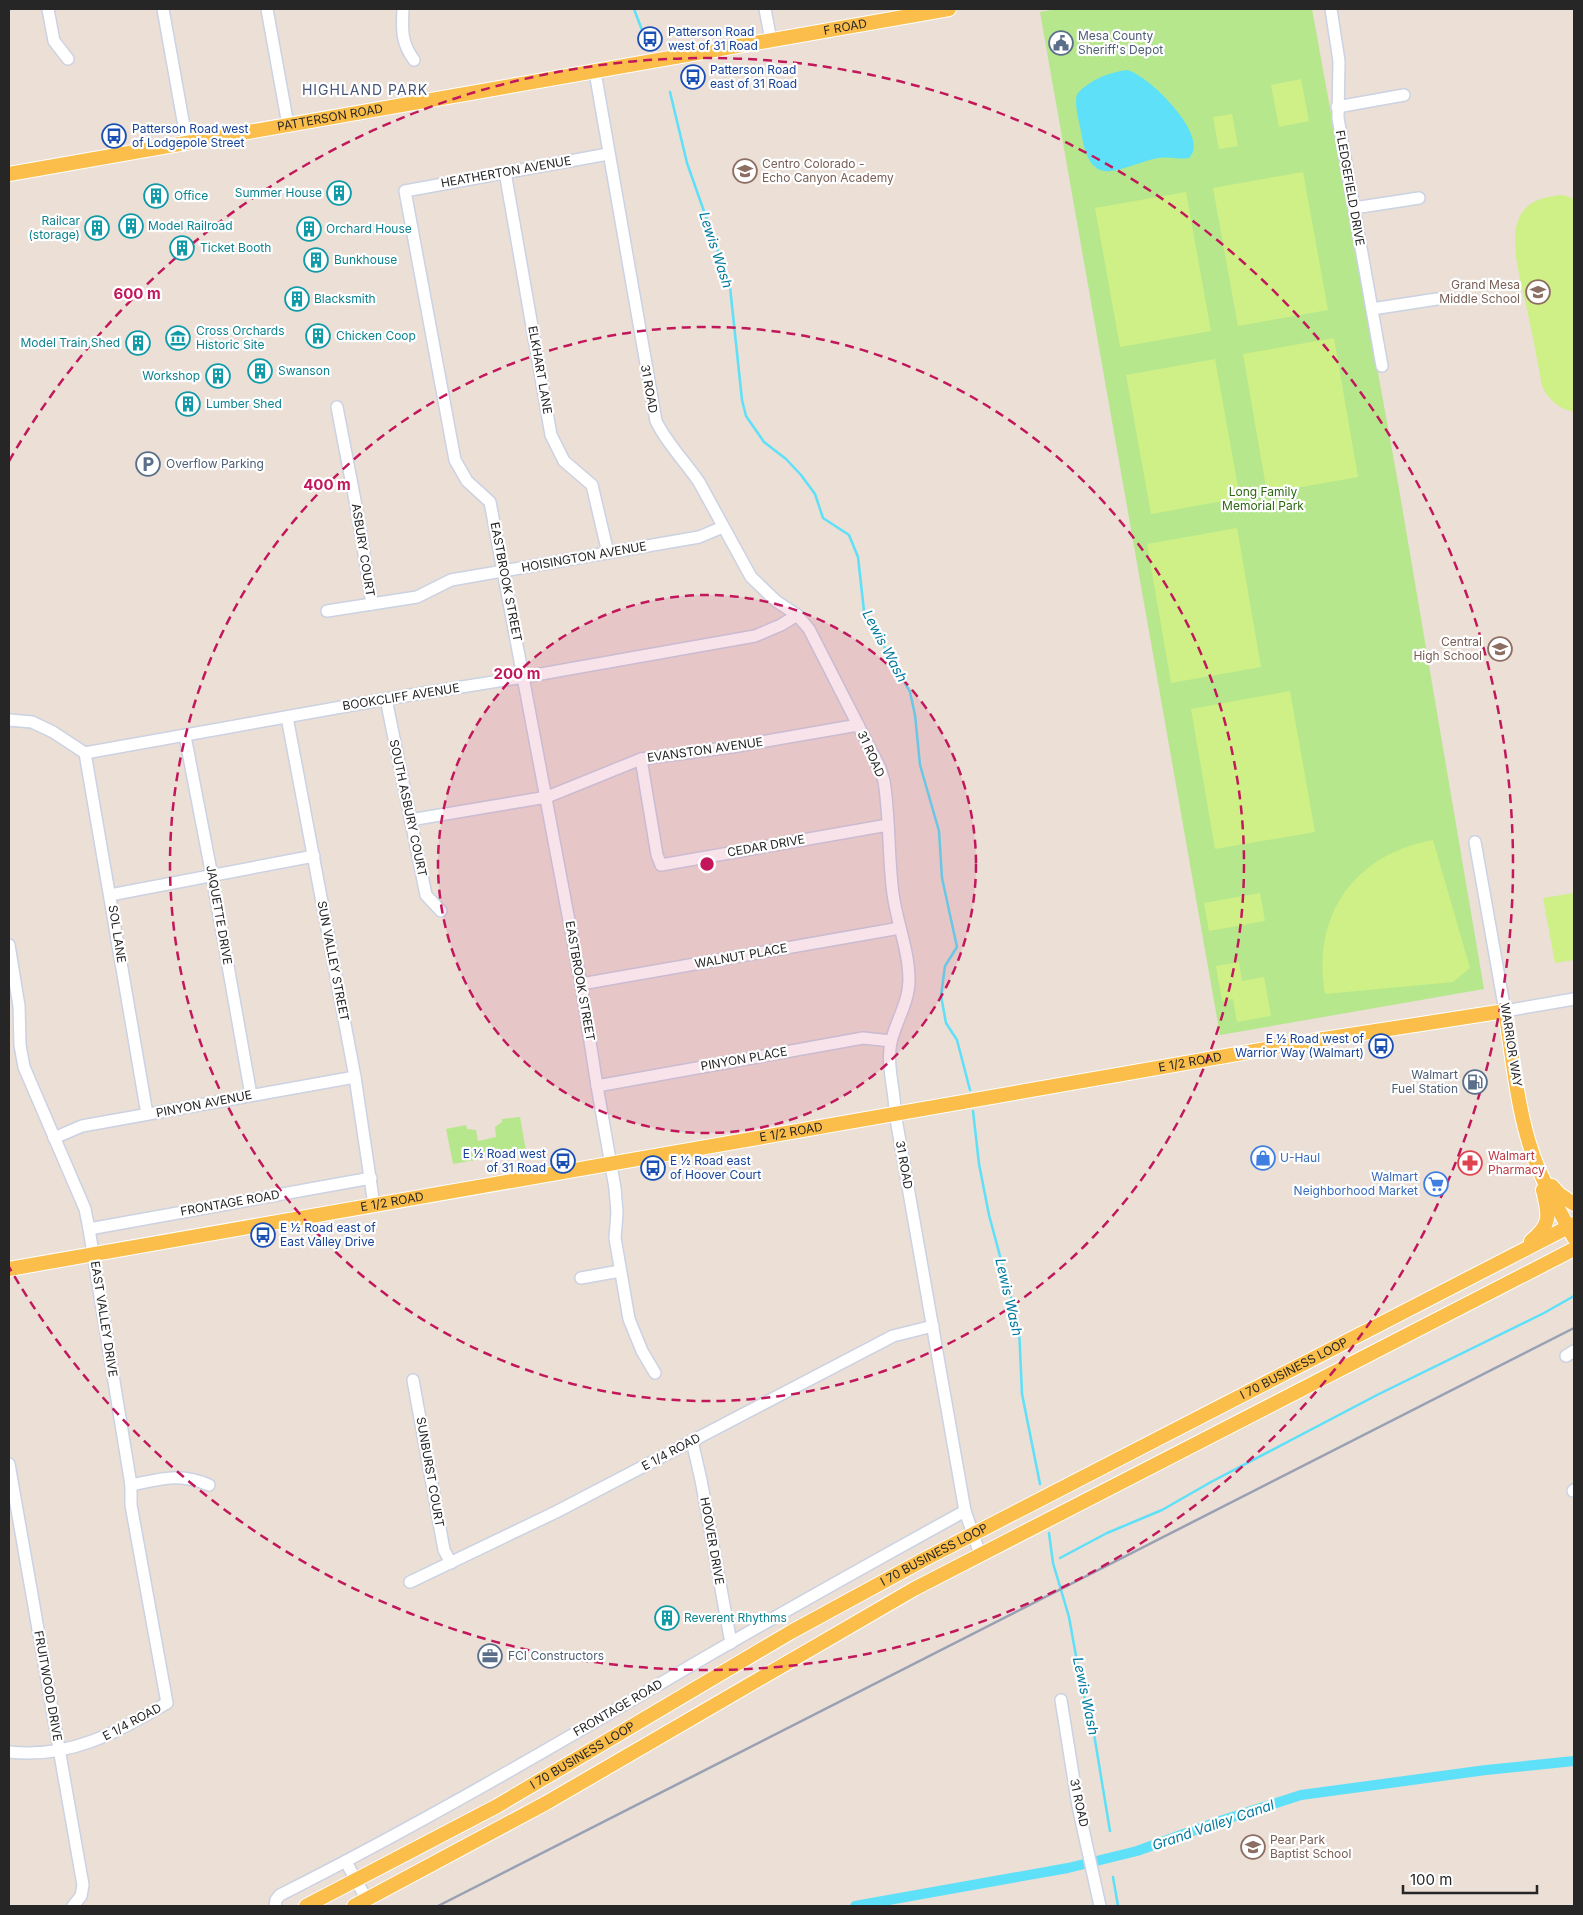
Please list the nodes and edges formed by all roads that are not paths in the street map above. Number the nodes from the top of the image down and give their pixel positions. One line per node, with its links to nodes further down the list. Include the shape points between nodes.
1 (48, 9): 9 (street, via 54,41)
2 (163, 9): 15 (street)
3 (267, 9): 14 (street)
4 (403, 9): 10 (street, via 402,35)
5 (765, 9): 8 (street)
6 (949, 9): 8 (main road, F ROAD)
7 (1331, 9): 13 (street, FLEDGEFIELD DRIVE, via 1339,61)
8 (771, 40): 11 (main road, PATTERSON ROAD)
9 (68, 59)
10 (414, 60)
11 (595, 72): 14 (main road, PATTERSON ROAD); 16 (street, 31 ROAD)
12 (1404, 95): 13 (street)
13 (1337, 107): 21 (street, FLEDGEFIELD DRIVE)
14 (288, 125): 15 (main road, PATTERSON ROAD)
15 (187, 143): 18 (main road, PATTERSON ROAD)
16 (608, 154): 17 (street, HEATHERTON AVENUE); 26 (street, 31 ROAD, via 656,421 699,482)
17 (505, 172): 19 (street, HEATHERTON AVENUE); 27 (street, ELKHART LANE, via 551,435 564,461 592,485)
18 (9, 174)
19 (405, 191): 28 (street, EASTBROOK STREET, via 455,460 467,481 490,502)
20 (1419, 198): 21 (street)
21 (1354, 208): 23 (street, FLEDGEFIELD DRIVE)
22 (1437, 299): 23 (street)
23 (1372, 309): 24 (street, FLEDGEFIELD DRIVE)
24 (1382, 366)
25 (337, 407): 29 (street, ASBURY COURT)
26 (723, 527): 27 (street, HOISINGTON AVENUE, via 699,537); 31 (street, 31 ROAD, via 751,577 763,591)
27 (608, 552): 28 (street, HOISINGTON AVENUE)
28 (504, 572): 29 (street, HOISINGTON AVENUE, via 451,580 417,597); 32 (street, EASTBROOK STREET)
29 (372, 604): 30 (street, HOISINGTON AVENUE)
30 (328, 611)
31 (797, 615): 32 (street, BOOKCLIFF AVENUE, via 755,636); 36 (street, 31 ROAD, via 813,636)
32 (524, 678): 33 (street, BOOKCLIFF AVENUE); 40 (street, EASTBROOK STREET)
33 (386, 699): 34 (street, BOOKCLIFF AVENUE); 41 (street, SOUTH ASBURY COURT)
34 (287, 717): 37 (street, BOOKCLIFF AVENUE); 44 (street, SUN VALLEY STREET)
35 (9, 720): 38 (street, via 32,722)
36 (858, 725): 39 (street, EVANSTON AVENUE); 42 (street, 31 ROAD, via 884,780)
37 (185, 736): 38 (street, BOOKCLIFF AVENUE); 45 (street, JAQUETTE DRIVE)
38 (85, 753): 46 (street, SOL LANE)
39 (641, 759): 40 (street, EVANSTON AVENUE); 42 (street, CEDAR DRIVE, via 661,865)
40 (547, 797): 41 (street, EVANSTON AVENUE); 50 (street, EASTBROOK STREET)
41 (410, 820): 47 (street, SOUTH ASBURY COURT, via 426,895)
42 (888, 825): 48 (street, 31 ROAD, via 893,896)
43 (1475, 842): 52 (street, WARRIOR WAY)
44 (314, 856): 45 (street); 54 (street, SUN VALLEY STREET)
45 (212, 876): 46 (street); 56 (street, JAQUETTE DRIVE)
46 (110, 895): 58 (street, SOL LANE)
47 (441, 911)
48 (900, 928): 50 (street, WALNUT PLACE); 53 (street, 31 ROAD, via 908,964 908,996)
49 (9, 945): 59 (street, EAST VALLEY DRIVE, via 19,1006 24,1068)
50 (581, 984): 55 (street, EASTBROOK STREET)
51 (1574, 999): 52 (street, E 1/2 ROAD)
52 (1505, 1011): 57 (main road, E 1/2 ROAD); 61 (main road, WARRIOR WAY, via 1524,1123)
53 (891, 1041): 55 (street, PINYON PLACE, via 863,1038); 57 (street, 31 ROAD, via 889,1063)
54 (355, 1077): 56 (street, PINYON AVENUE); 62 (street, SUN VALLEY STREET)
55 (596, 1086): 60 (street, EASTBROOK STREET)
56 (251, 1095): 58 (street, PINYON AVENUE)
57 (895, 1113): 60 (main road, E 1/2 ROAD); 73 (street, 31 ROAD)
58 (148, 1114): 59 (street, PINYON AVENUE, via 82,1126)
59 (54, 1138): 65 (street, EAST VALLEY DRIVE, via 84,1209)
60 (610, 1164): 64 (main road, E 1/2 ROAD); 70 (street, EASTBROOK STREET)
61 (1538, 1168): 63 (main road, via 1559,1194); 66 (main road, WARRIOR WAY); 71 (main road, via 1548,1212 1545,1228 1529,1243)
62 (371, 1178): 64 (street, SUN VALLEY STREET); 65 (street, FRONTAGE ROAD)
63 (1574, 1204)
64 (374, 1205): 68 (main road, E 1/2 ROAD)
65 (89, 1229): 68 (street, EAST VALLEY DRIVE)
66 (1572, 1230): 71 (main road, I 70 BUSINESS LOOP)
67 (1574, 1249): 82 (main road, I 70 BUSINESS LOOP)
68 (94, 1254): 69 (main road, E 1/2 ROAD); 78 (street, EAST VALLEY DRIVE)
69 (9, 1269)
70 (620, 1271): 72 (street); 74 (street, EASTBROOK STREET, via 629,1319 642,1352)
71 (1484, 1271): 81 (main road, I 70 BUSINESS LOOP)
72 (581, 1278)
73 (933, 1326): 76 (street, E 1/4 ROAD, via 893,1336); 80 (street, 31 ROAD)
74 (655, 1373)
75 (413, 1380): 83 (street, SUNBURST COURT, via 444,1550)
76 (692, 1440): 83 (street, E 1/4 ROAD); 85 (street, HOOVER DRIVE)
77 (9, 1464): 88 (street, FRUITWOOD DRIVE)
78 (131, 1485): 79 (street, via 173,1477 194,1479); 87 (street, EAST VALLEY DRIVE, via 130,1505)
79 (209, 1486)
80 (965, 1511): 81 (street, 31 ROAD); 85 (street, FRONTAGE ROAD)
81 (973, 1534): 82 (street, 31 ROAD); 91 (main road, I 70 BUSINESS LOOP, via 791,1632 497,1806)
82 (980, 1554): 92 (main road, I 70 BUSINESS LOOP, via 805,1651 546,1803)
83 (451, 1563): 84 (street, E 1/4 ROAD)
84 (410, 1582)
85 (731, 1643): 90 (street, FRONTAGE ROAD, via 520,1766)
86 (1061, 1700): 96 (street, 31 ROAD, via 1078,1806)
87 (168, 1702): 88 (street, E 1/4 ROAD, via 99,1740)
88 (59, 1749): 89 (street, E 1/4 ROAD, via 35,1753); 93 (street, FRUITWOOD DRIVE, via 83,1885)
89 (9, 1752)
90 (346, 1862): 91 (street); 94 (street, FRONTAGE ROAD, via 280,1895)
91 (356, 1881): 92 (street); 95 (main road, I 70 BUSINESS LOOP)
92 (360, 1903)
93 (73, 1906)
94 (275, 1906)
95 (306, 1906)
96 (1100, 1906)

